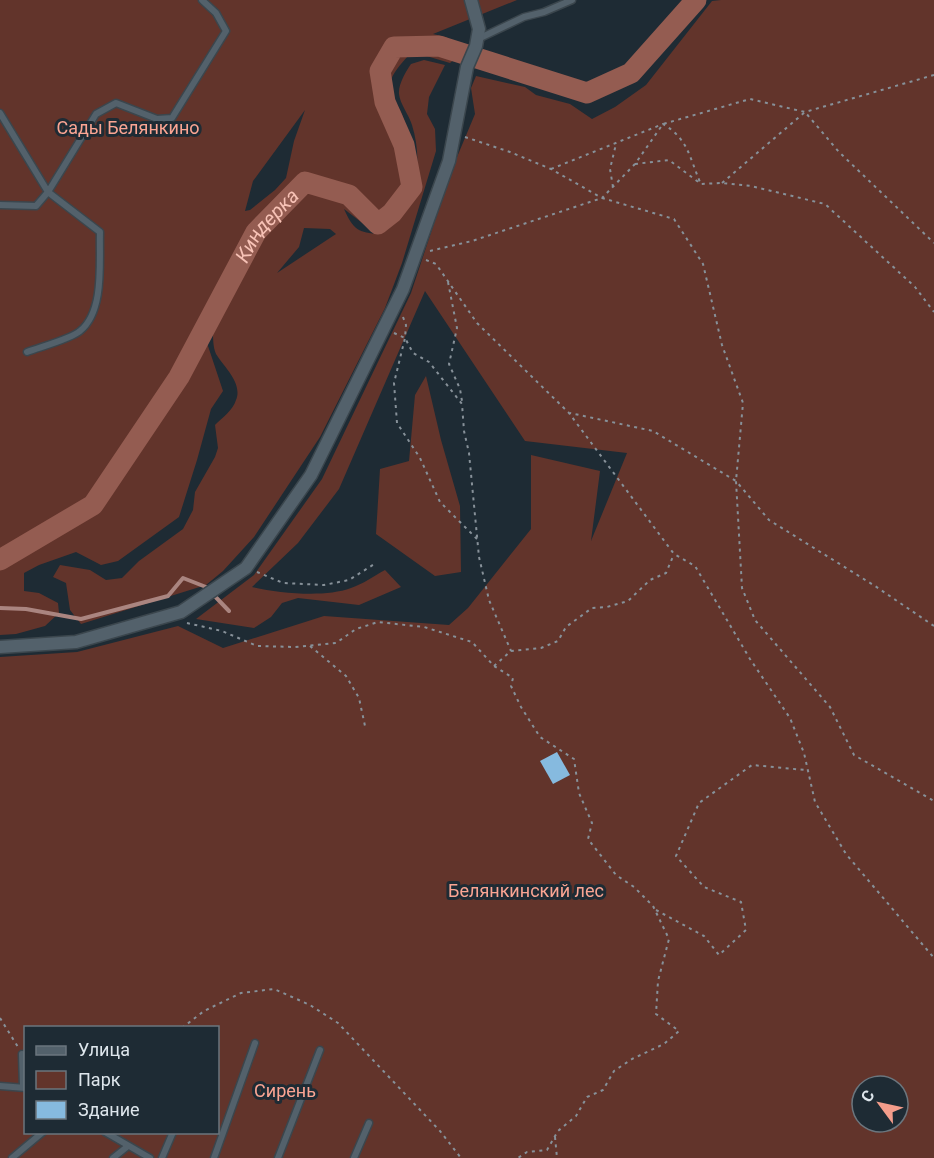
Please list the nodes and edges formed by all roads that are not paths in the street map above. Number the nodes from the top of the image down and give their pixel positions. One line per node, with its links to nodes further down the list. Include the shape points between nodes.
1 (202, 0): 6 (lane, via 216,13 226,32 172,118 157,119 116,103 96,114)
2 (471, 0): 4 (street, via 479,29)
3 (572, 0): 4 (lane, via 524,17)
4 (477, 43): 9 (street, via 467,67 453,145 398,298 311,475 246,568 181,612 76,642)
5 (0, 113): 6 (lane)
6 (48, 192): 7 (lane, via 36,206); 8 (lane, via 100,232 97,303 79,333)
7 (0, 205)
8 (27, 352)
9 (0, 647)
10 (255, 1043): 24 (lane)
11 (320, 1050): 25 (lane)
12 (22, 1054): 14 (lane)
13 (0, 1086): 14 (lane)
14 (24, 1087)
15 (369, 1123): 26 (lane)
16 (41, 1134): 20 (lane)
17 (108, 1134): 19 (lane)
18 (172, 1134): 23 (lane)
19 (128, 1146): 21 (lane); 22 (lane)
20 (12, 1158)
21 (113, 1158)
22 (150, 1158)
23 (162, 1158)
24 (214, 1158)
25 (278, 1158)
26 (354, 1158)

